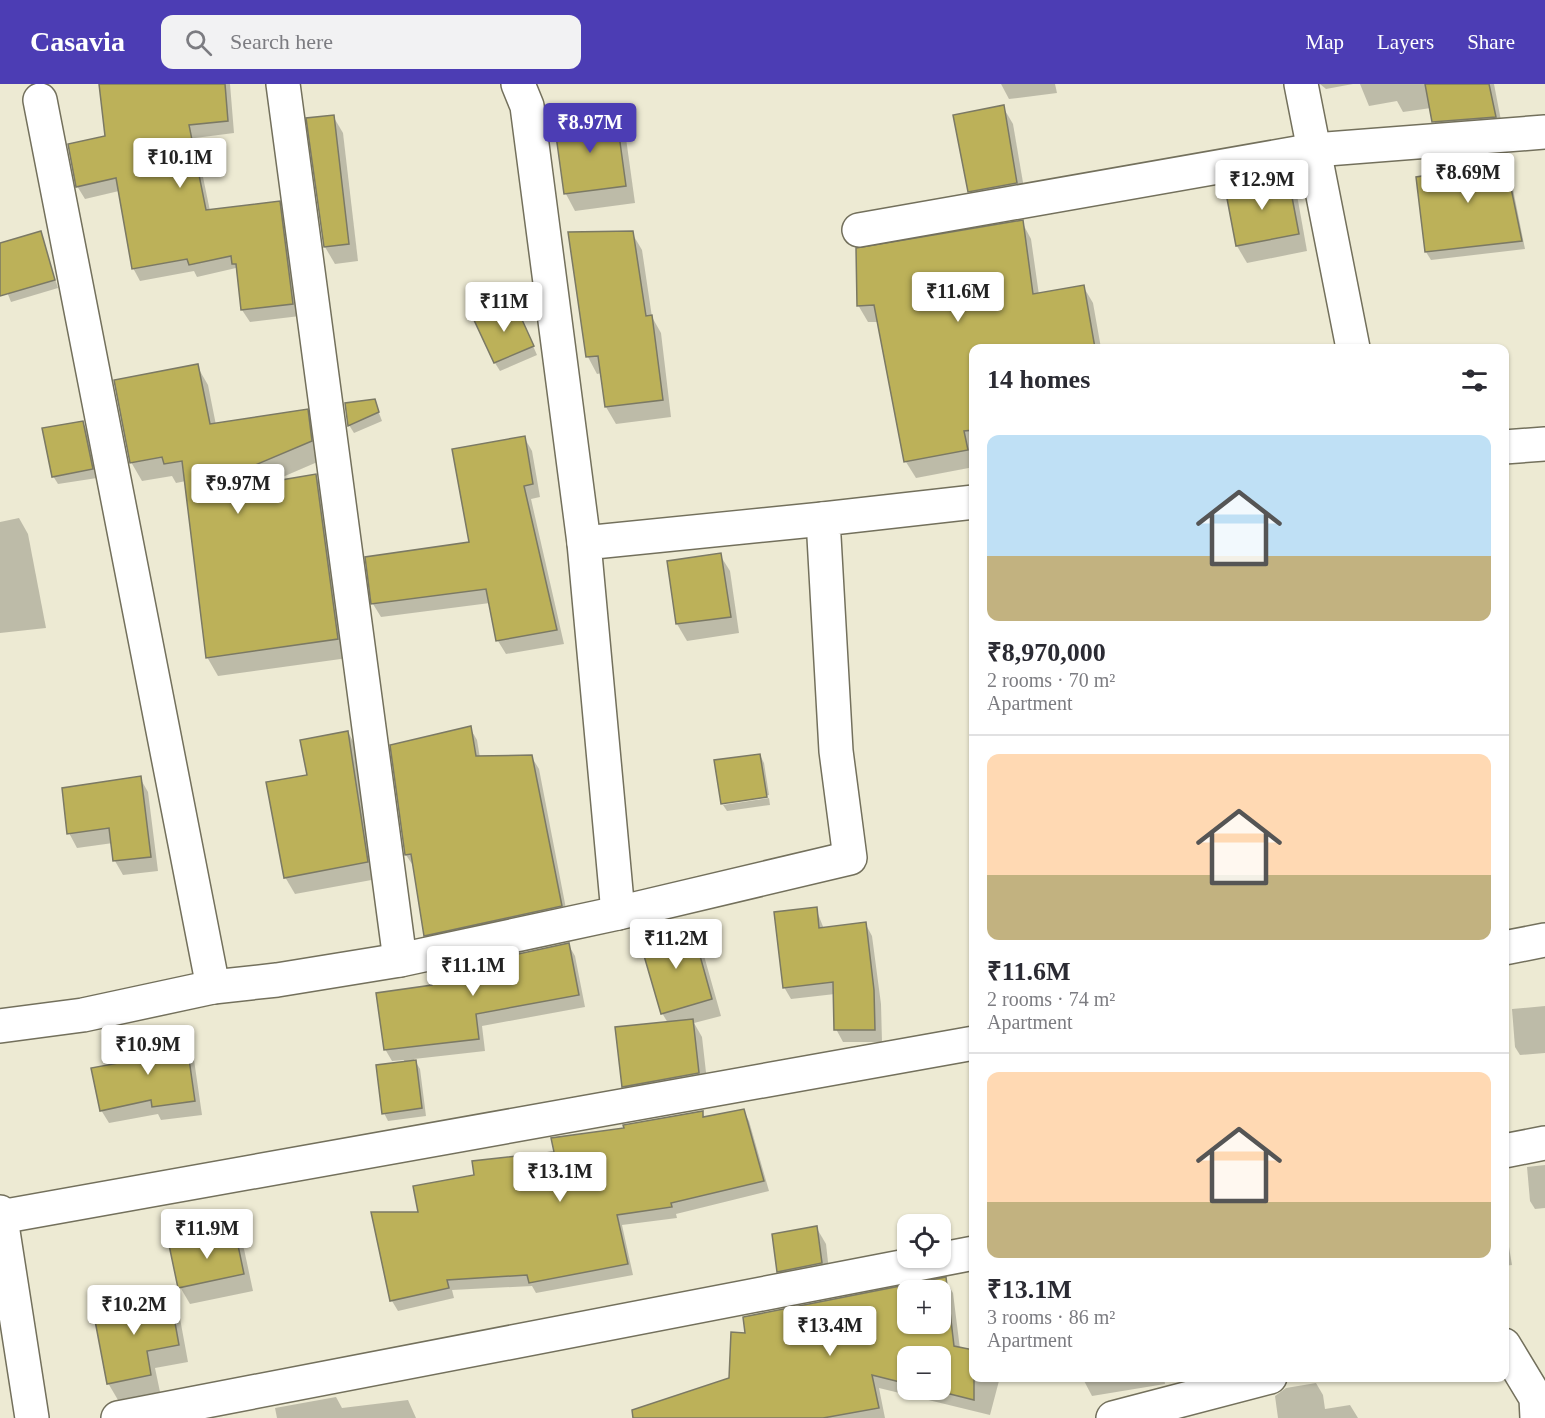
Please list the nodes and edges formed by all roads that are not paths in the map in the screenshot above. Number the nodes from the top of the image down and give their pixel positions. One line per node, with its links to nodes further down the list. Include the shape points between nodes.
1 (283, 84): 17 (street)
2 (518, 84): 13 (street, via 527,106)
3 (1301, 84): 6 (street)
4 (40, 100): 18 (street)
5 (1545, 132): 6 (street)
6 (1314, 150): 7 (street); 8 (street)
7 (859, 230)
8 (1352, 344)
9 (1545, 444): 10 (street)
10 (1509, 447)
11 (969, 503): 12 (street)
12 (823, 519): 13 (street); 14 (street, via 836,751 850,858)
13 (584, 543): 14 (street)
14 (618, 913): 17 (street)
15 (1545, 940): 16 (street)
16 (1509, 947)
17 (400, 960): 18 (street)
18 (213, 987): 19 (street, via 83,1015)
19 (0, 1026)
20 (969, 1044): 24 (street)
21 (1545, 1143): 22 (street)
22 (1509, 1150)
23 (0, 1212): 24 (street)
24 (0, 1217): 28 (street)
25 (969, 1254): 29 (street)
26 (1509, 1353): 31 (street, via 1536,1398)
27 (1251, 1382): 30 (street)
28 (32, 1418)
29 (118, 1418)
30 (1113, 1418)
31 (1537, 1418)

